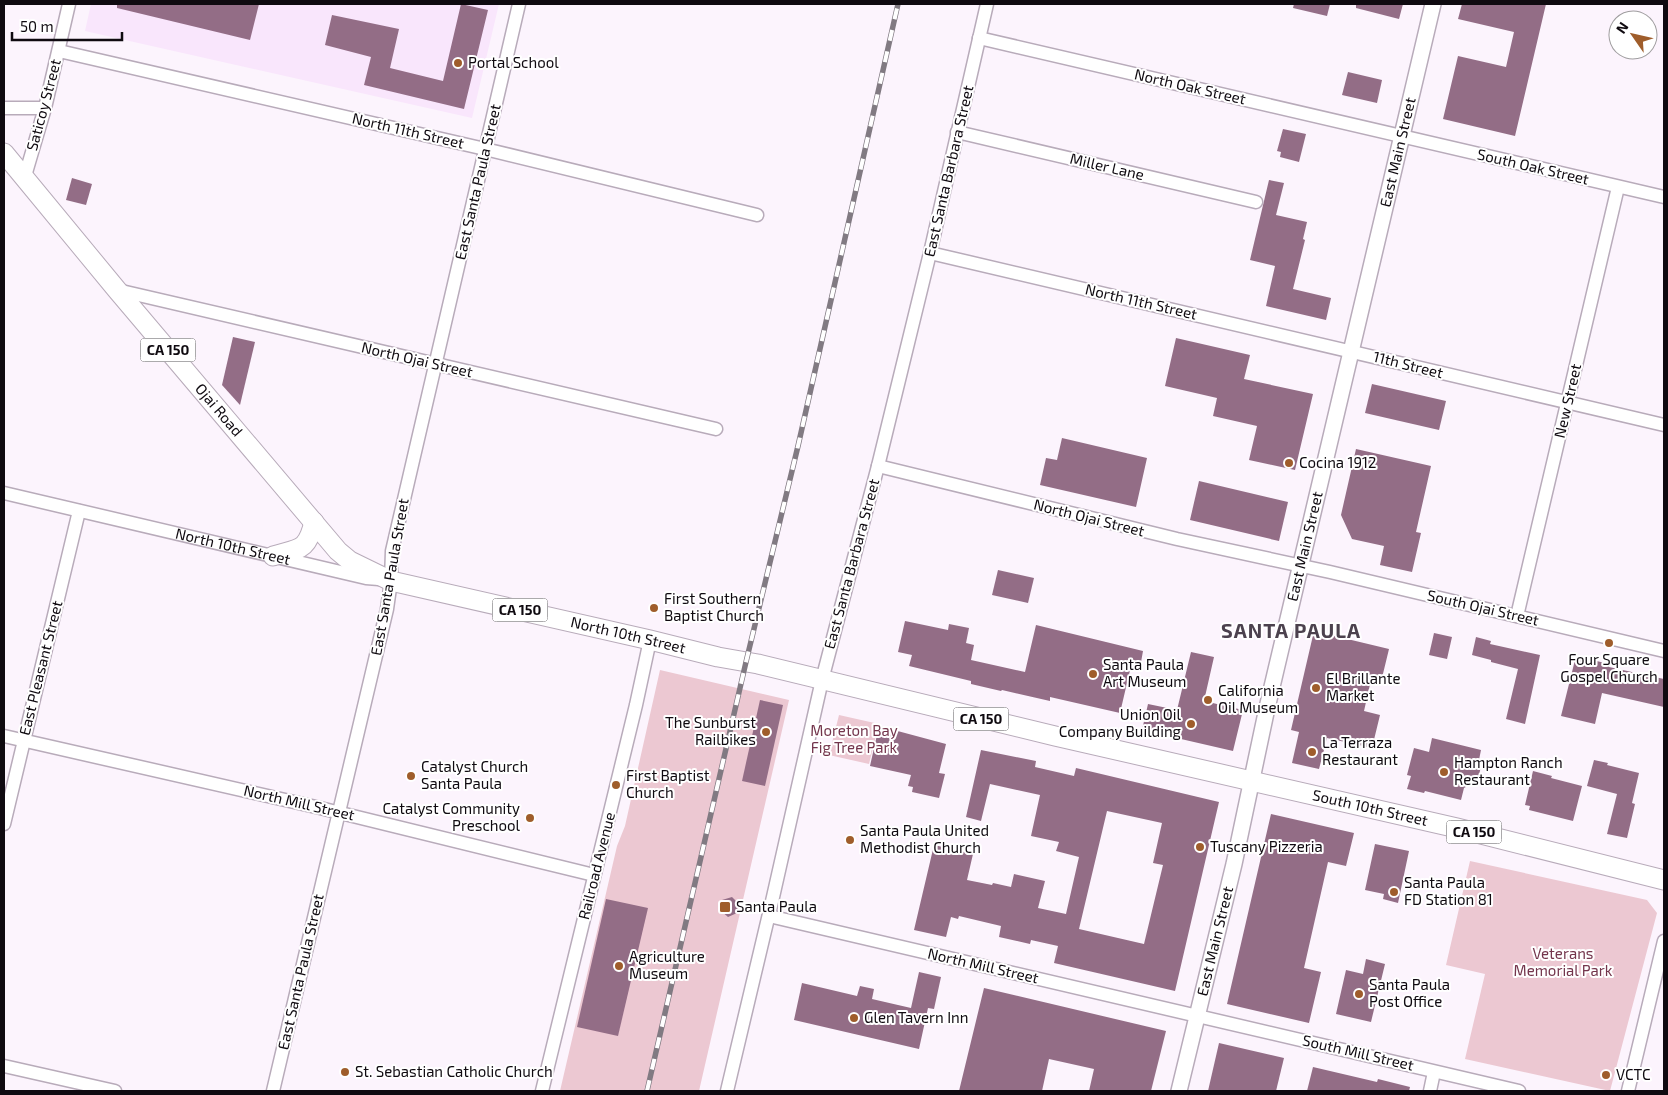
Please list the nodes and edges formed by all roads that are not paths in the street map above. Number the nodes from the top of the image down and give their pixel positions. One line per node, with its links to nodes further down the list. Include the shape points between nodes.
1 (69, 4): 6 (street, Saticoy Street)
2 (519, 4): 11 (street, East Santa Paula Street)
3 (987, 4): 5 (street, East Santa Barbara Street)
4 (1433, 4): 10 (street, East Main Street)
5 (979, 38): 9 (street, East Santa Barbara Street); 10 (street, North Oak Street)
6 (59, 51): 8 (street, Saticoy Street); 11 (street, North 11th Street)
7 (4, 108): 8 (street)
8 (45, 108): 13 (street, Saticoy Street)
9 (957, 132): 16 (street, Miller Lane); 18 (street, East Santa Barbara Street)
10 (1402, 136): 14 (street, South Oak Street); 20 (street, East Main Street)
11 (485, 149): 17 (street, North 11th Street); 21 (street, East Santa Paula Street)
12 (4, 153): 13 (main road, Ojai Road / CA 150)
13 (25, 176): 19 (main road, Ojai Road / CA 150)
14 (1618, 187): 15 (street, South Oak Street); 22 (street, New Street)
15 (1664, 197)
16 (1256, 202)
17 (757, 215)
18 (930, 252): 20 (street, North 11th Street); 25 (street, East Santa Barbara Street)
19 (117, 290): 21 (street, North Ojai Street); 28 (main road, Ojai Road / CA 150)
20 (1352, 351): 22 (street, 11th Street); 30 (street, East Main Street)
21 (435, 364): 24 (street, North Ojai Street); 31 (street, East Santa Paula Street, via 392,551)
22 (1568, 403): 23 (street, 11th Street); 32 (street, New Street)
23 (1664, 425)
24 (716, 429)
25 (878, 466): 30 (street, North Ojai Street); 35 (street, East Santa Barbara Street)
26 (4, 493): 27 (street, North 10th Street)
27 (79, 511): 29 (street, North 10th Street); 37 (street, East Pleasant Street)
28 (314, 522): 29 (main road, via 304,546); 31 (main road, Ojai Road / CA 150, via 350,561)
29 (273, 556): 31 (street, North 10th Street)
30 (1301, 566): 32 (street, South Ojai Street); 38 (street, East Main Street)
31 (391, 581): 33 (main road, North 10th Street / CA 150); 39 (street, East Santa Paula Street)
32 (1517, 616): 34 (street, South Ojai Street)
33 (650, 640): 35 (main road, North 10th Street / CA 150); 41 (street, Railroad Avenue)
34 (1664, 651)
35 (822, 680): 38 (main road, North 10th Street / CA 150); 43 (street, East Santa Barbara Street)
36 (4, 736): 37 (street, North Mill Street)
37 (23, 740): 39 (street, North Mill Street); 40 (street, East Pleasant Street)
38 (1251, 780): 42 (main road, South 10th Street / CA 150); 45 (street, East Main Street)
39 (338, 812): 41 (street, North Mill Street); 49 (street, East Santa Paula Street)
40 (4, 824)
41 (594, 875): 50 (street, Railroad Avenue)
42 (1664, 880)
43 (769, 916): 45 (street, North Mill Street); 51 (street, East Santa Barbara Street)
44 (1664, 941): 55 (street)
45 (1197, 1016): 47 (street, South Mill Street); 52 (street, East Main Street)
46 (4, 1066): 48 (street)
47 (1434, 1072): 53 (street); 54 (street, South Mill Street)
48 (115, 1091)
49 (274, 1091)
50 (542, 1091)
51 (727, 1091)
52 (1179, 1091)
53 (1430, 1091)
54 (1519, 1091)
55 (1628, 1091)

